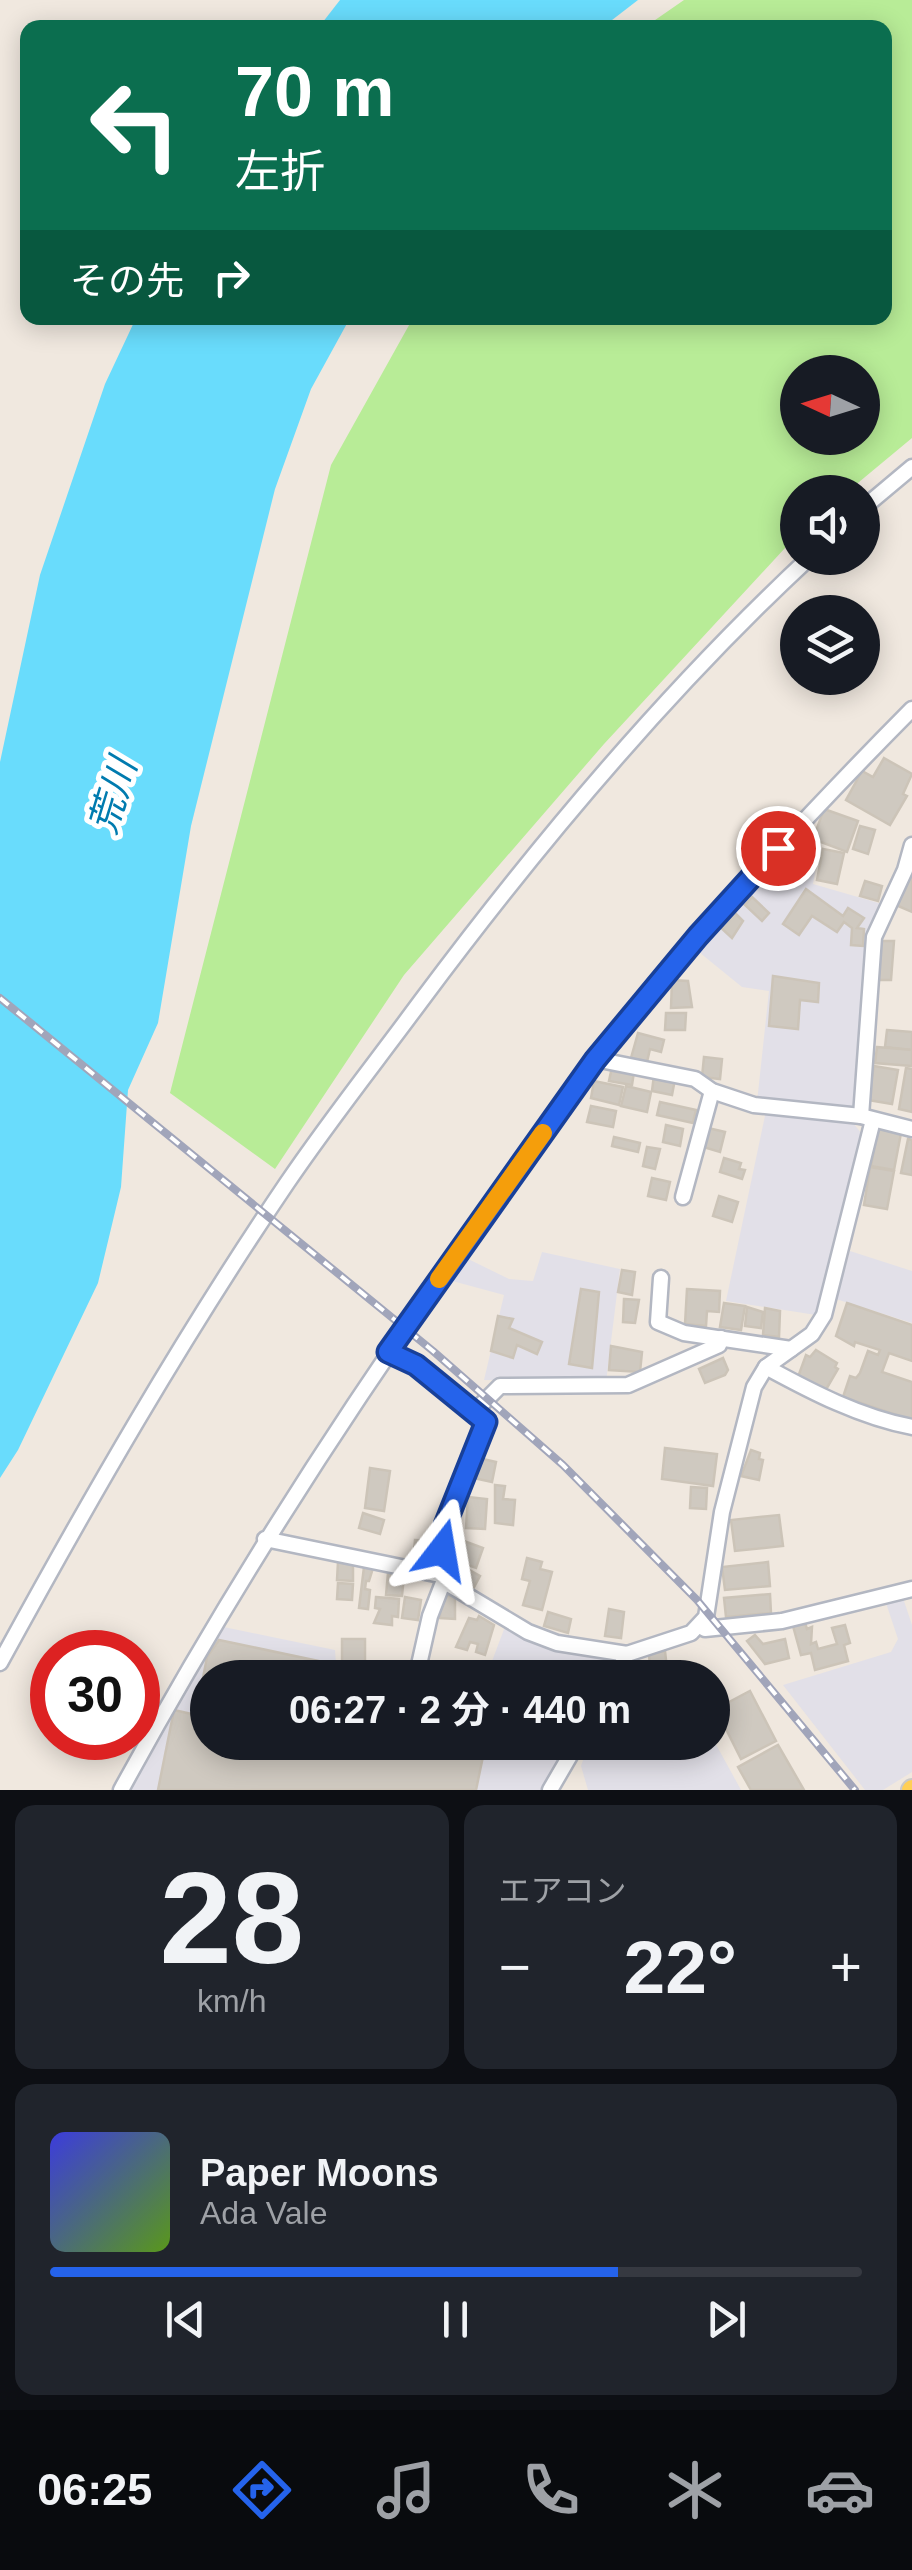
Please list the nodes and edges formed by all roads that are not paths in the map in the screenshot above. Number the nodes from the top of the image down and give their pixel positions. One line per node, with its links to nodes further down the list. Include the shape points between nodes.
1 (912, 466): 2 (street)
2 (880, 494)
3 (792, 575): 25 (street, via 595,783 328,1123 100,1483)
4 (912, 709): 6 (street, via 711,922)
5 (912, 845): 8 (street, via 874,937)
6 (595, 1060): 7 (street, via 696,1080); 14 (street)
7 (712, 1091): 8 (street, via 754,1104); 10 (street)
8 (867, 1118): 9 (street); 13 (street, via 824,1315)
9 (912, 1129)
10 (684, 1197)
11 (661, 1278): 12 (street, via 658,1322)
12 (721, 1338): 13 (street); 16 (street, via 719,1345 628,1385 500,1386)
13 (790, 1350): 15 (street)
14 (388, 1352): 16 (street, via 416,1365); 18 (street)
15 (766, 1367): 17 (street, via 817,1394); 21 (street, via 746,1412)
16 (474, 1412): 19 (street, via 486,1422 445,1525)
17 (912, 1427)
18 (265, 1540): 19 (street); 27 (street)
19 (442, 1577): 22 (street, via 528,1632); 23 (street)
20 (912, 1589): 21 (street, via 782,1621)
21 (700, 1626): 22 (street)
22 (628, 1654): 24 (street)
23 (420, 1660)
24 (624, 1660)
25 (0, 1664)
26 (568, 1760): 28 (street)
27 (121, 1790)
28 (550, 1790)

